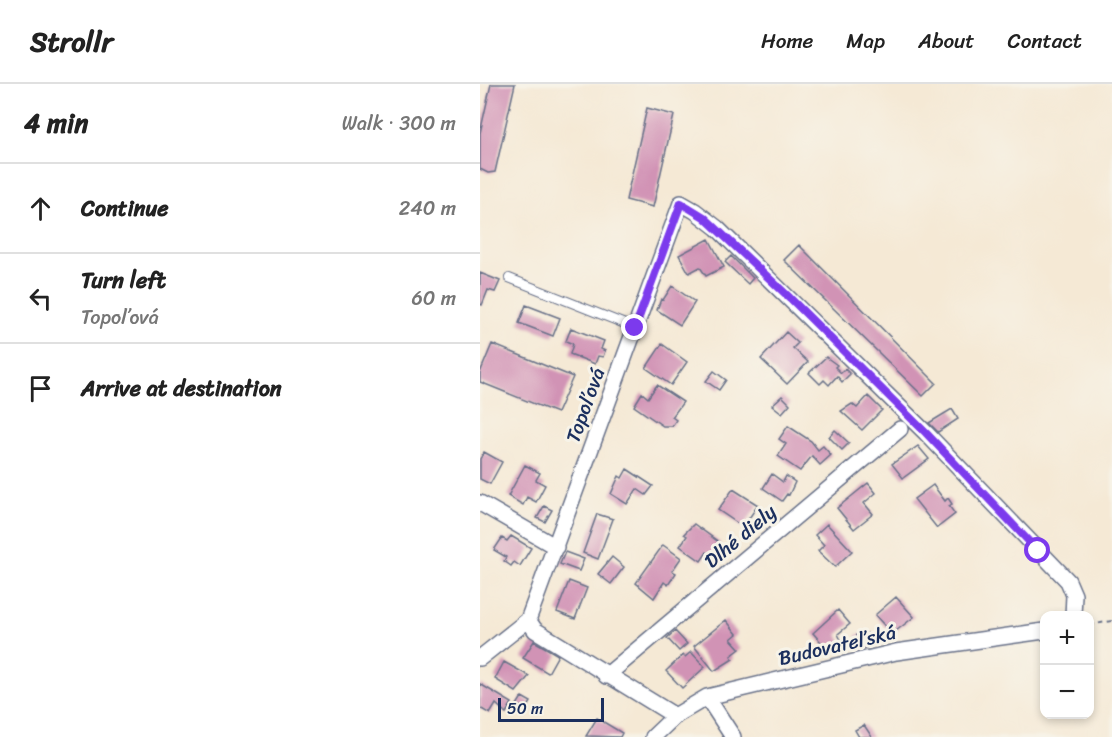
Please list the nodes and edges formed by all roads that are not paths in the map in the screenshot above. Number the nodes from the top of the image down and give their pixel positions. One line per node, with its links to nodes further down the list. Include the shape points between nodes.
1 (509, 278): 2 (lane)
2 (635, 328): 5 (street, Topoľová); 6 (street, Topoľová, via 681,203 717,228 946,453 1068,581 1074,595)
3 (900, 429): 10 (street, Dlhé diely)
4 (480, 502): 5 (street)
5 (556, 547): 7 (street, Topoľová)
6 (1073, 611)
7 (528, 620): 9 (street); 10 (street, via 535,630)
8 (1040, 632): 11 (street, Budovateľská, via 896,652)
9 (480, 658)
10 (606, 676): 12 (street)
11 (707, 697): 12 (street, Budovateľská); 14 (street)
12 (675, 716): 13 (street, Budovateľská)
13 (653, 737)
14 (733, 737)

